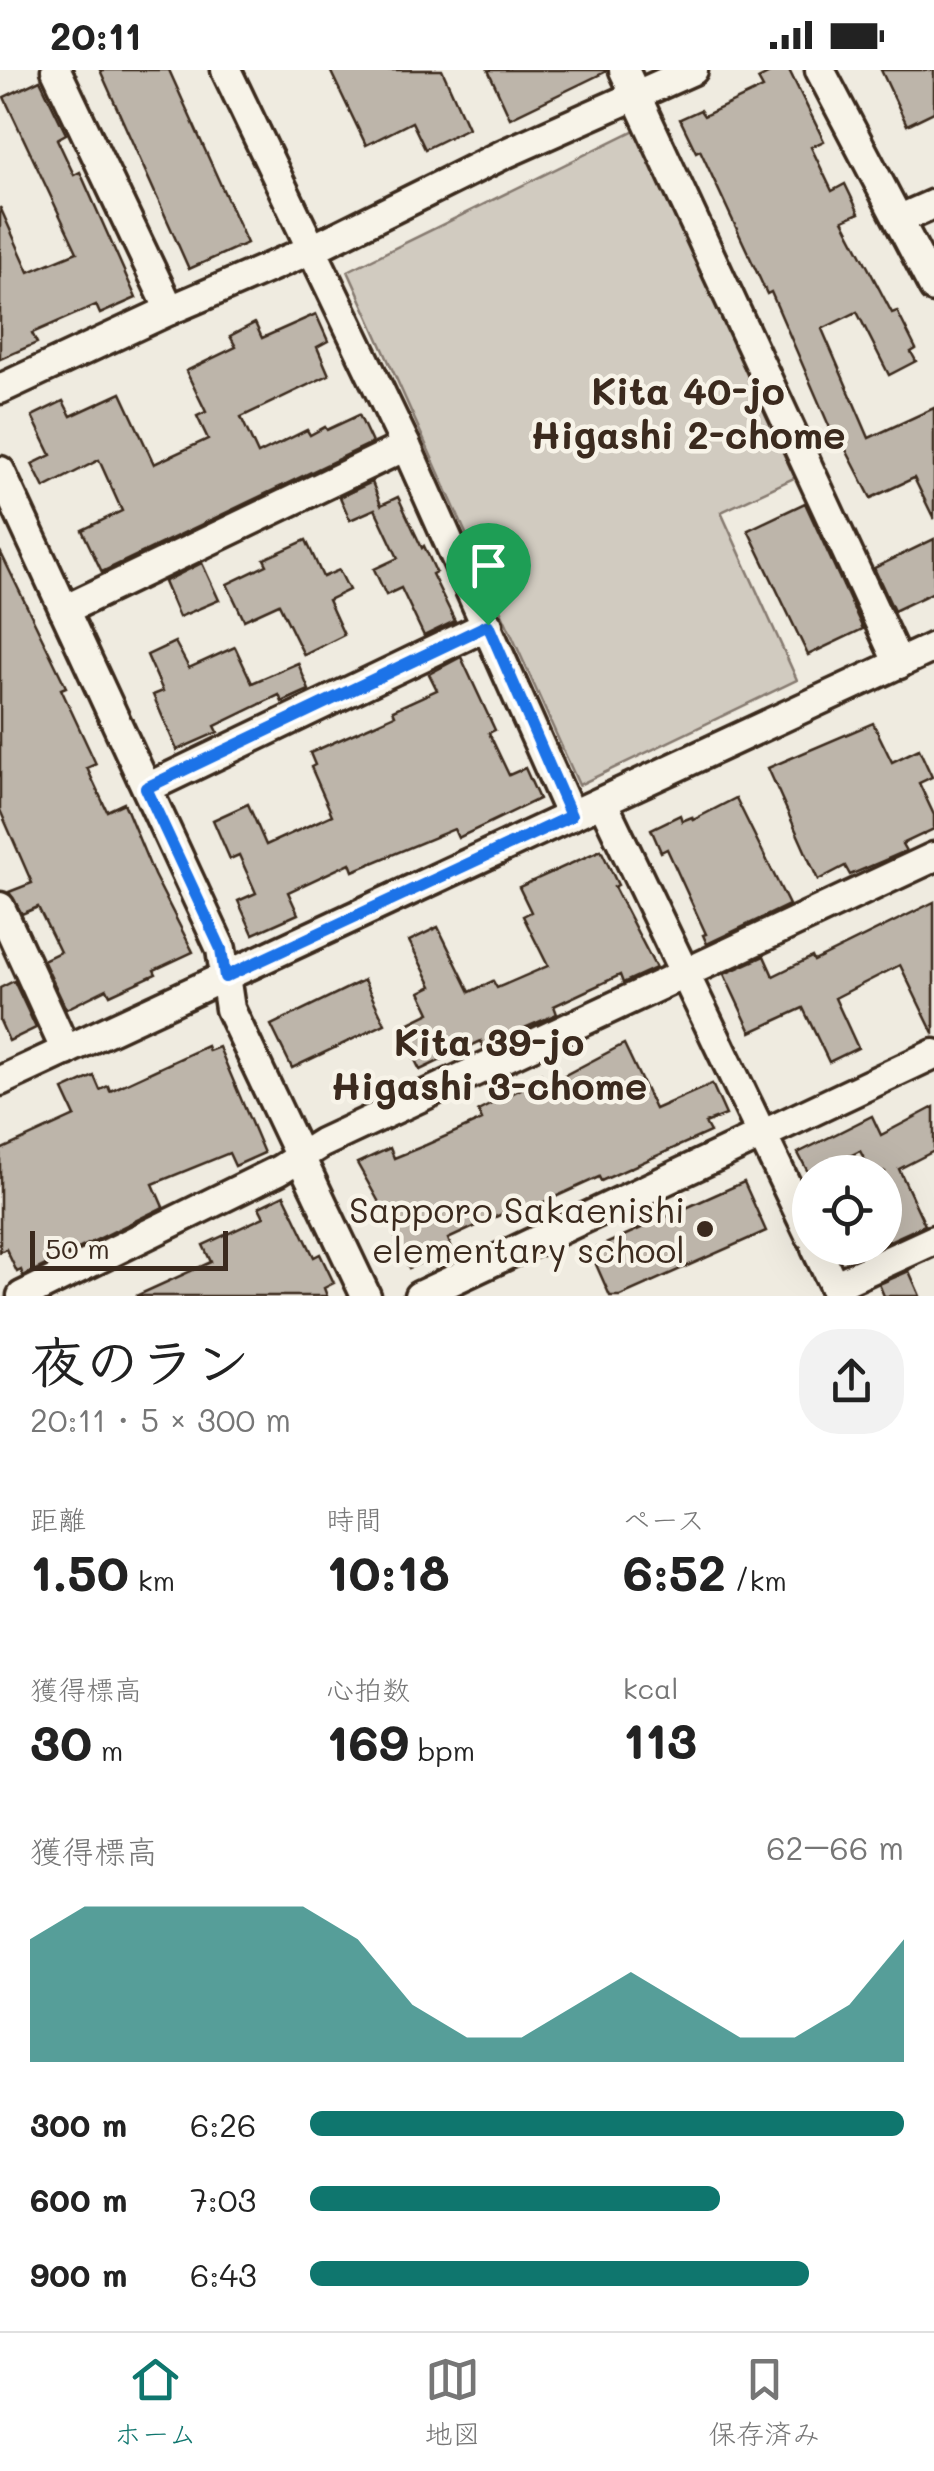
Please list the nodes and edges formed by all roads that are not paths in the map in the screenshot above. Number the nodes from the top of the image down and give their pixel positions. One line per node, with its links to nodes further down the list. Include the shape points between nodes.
1 (56, 70): 11 (street)
2 (226, 70): 9 (street)
3 (624, 70): 6 (street)
4 (693, 70): 6 (street)
5 (820, 70): 8 (street)
6 (636, 96): 9 (street); 18 (street)
7 (934, 204): 8 (street)
8 (900, 220): 10 (street)
9 (310, 250): 11 (street); 13 (street)
10 (934, 288)
11 (170, 310): 12 (street)
12 (0, 389)
13 (406, 446): 15 (street); 16 (street)
14 (0, 471): 15 (street)
15 (64, 610): 19 (street)
16 (488, 625): 19 (street); 21 (street)
17 (934, 647): 18 (street)
18 (899, 664): 20 (street)
19 (146, 788): 25 (street, via 221,949)
20 (603, 802): 21 (street); 24 (street)
21 (571, 816): 25 (street)
22 (934, 857): 24 (street)
23 (0, 906): 26 (street)
24 (687, 975): 29 (street); 30 (street)
25 (225, 977): 26 (street); 30 (street, via 230,1009)
26 (66, 1051): 28 (street)
27 (934, 1054): 29 (street)
28 (0, 1081)
29 (762, 1135): 31 (street); 37 (street)
30 (300, 1156): 35 (street); 36 (street)
31 (792, 1198)
32 (934, 1240): 34 (street)
33 (824, 1265): 34 (street)
34 (837, 1291)
35 (22, 1296)
36 (366, 1296)
37 (419, 1296)

